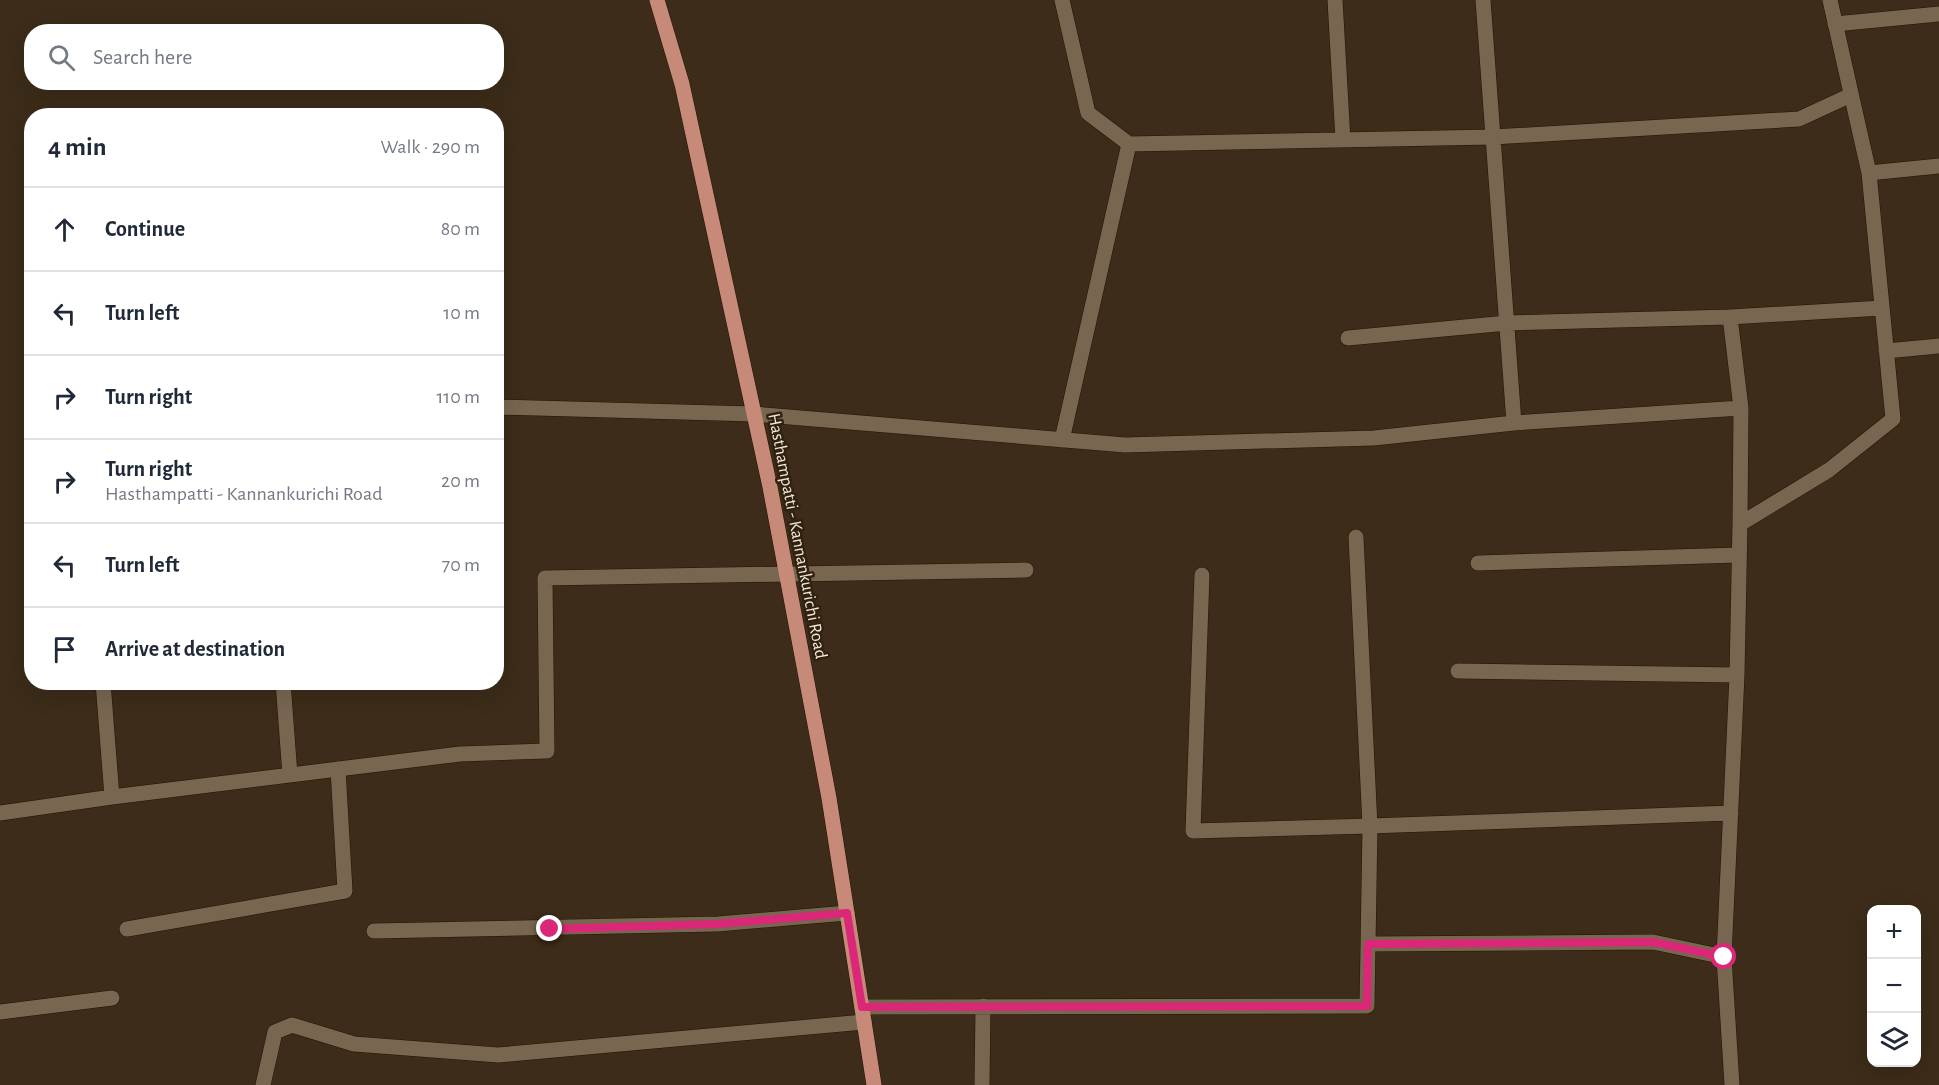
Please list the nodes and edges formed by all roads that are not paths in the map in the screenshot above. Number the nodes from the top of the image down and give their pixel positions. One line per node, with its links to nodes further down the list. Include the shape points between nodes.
1 (657, 0): 22 (main road, Hasthampatti - Kannankurichi Road, via 682,84)
2 (1062, 0): 11 (street, via 1088,113)
3 (1335, 0): 10 (street)
4 (1483, 0): 9 (street)
5 (1830, 0): 7 (street)
6 (1939, 14): 7 (street)
7 (1835, 24): 8 (street)
8 (1851, 95): 9 (street, via 1799,119); 13 (street)
9 (1494, 136): 10 (street); 16 (street)
10 (1343, 140): 11 (street)
11 (1129, 144): 24 (street)
12 (1939, 166): 13 (street)
13 (1869, 173): 14 (street)
14 (1882, 308): 15 (street); 19 (street)
15 (1730, 317): 16 (street); 21 (street)
16 (1507, 323): 17 (street); 23 (street)
17 (1348, 338)
18 (1939, 346): 19 (street)
19 (1886, 351): 25 (street, via 1893,419 1829,470)
20 (504, 407): 22 (street)
21 (1741, 408): 23 (street); 25 (street)
22 (754, 414): 24 (street); 30 (main road, Hasthampatti - Kannankurichi Road)
23 (1514, 423): 24 (street, via 1374,438 1125,445)
24 (1062, 440)
25 (1740, 524): 27 (street)
26 (1356, 537): 41 (street)
27 (1739, 555): 28 (street); 33 (street)
28 (1478, 563)
29 (1026, 570): 30 (street)
30 (787, 575): 36 (street, via 545,578 547,751 460,754); 42 (main road, Hasthampatti - Kannankurichi Road)
31 (1202, 575): 41 (street, via 1193,831)
32 (1458, 671): 33 (street)
33 (1737, 675): 40 (street)
34 (105, 690): 38 (street)
35 (284, 690): 37 (street)
36 (338, 769): 37 (street); 43 (street, via 345,891)
37 (290, 775): 38 (street)
38 (112, 797): 39 (street)
39 (0, 813)
40 (1731, 813): 41 (street); 46 (street)
41 (1370, 826): 45 (street)
42 (847, 913): 44 (street, via 718,924); 50 (main road, Hasthampatti - Kannankurichi Road)
43 (127, 929)
44 (374, 931)
45 (1368, 944): 46 (street, via 1653,942); 48 (street, via 1367,1006)
46 (1724, 957): 54 (street)
47 (112, 998): 49 (street)
48 (982, 1006): 50 (street); 53 (street)
49 (0, 1012)
50 (863, 1014): 51 (street, via 498,1055 354,1044 292,1025 275,1032); 52 (main road, Hasthampatti - Kannankurichi Road)
51 (263, 1085)
52 (874, 1085)
53 (982, 1085)
54 (1732, 1085)

